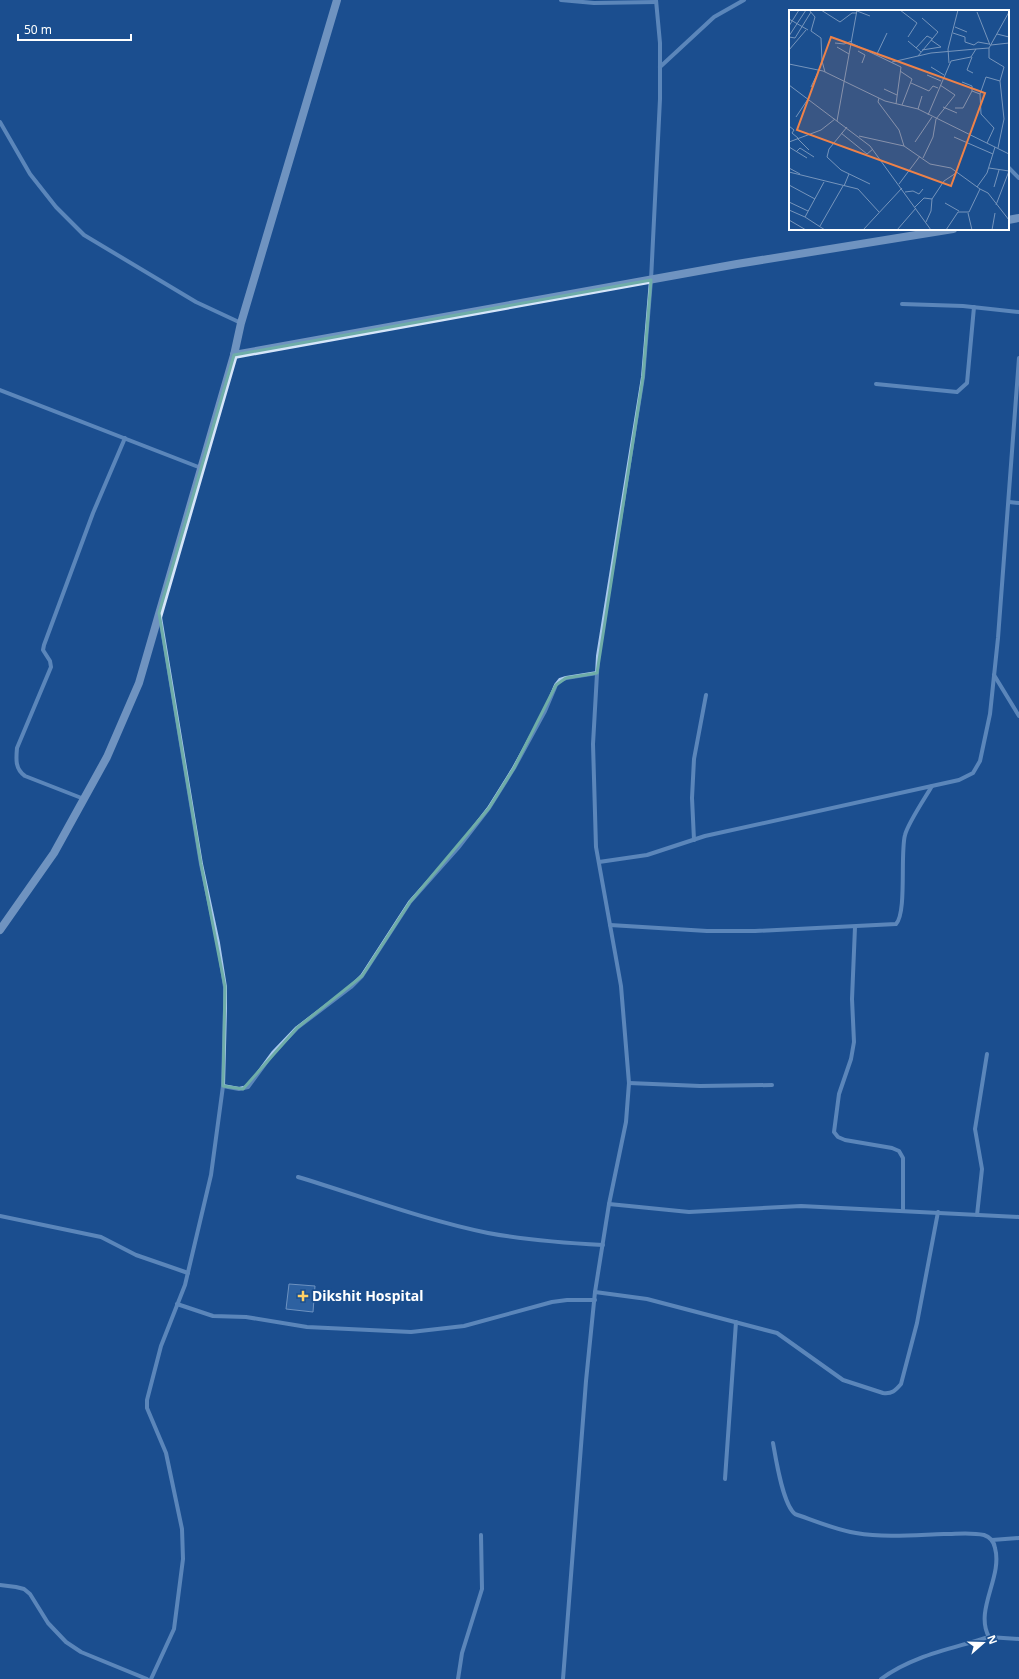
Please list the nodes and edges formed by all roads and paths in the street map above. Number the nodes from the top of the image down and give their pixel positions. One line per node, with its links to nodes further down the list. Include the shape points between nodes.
1 (337, 0): 17 (main road)
2 (562, 0): 4 (street, via 594,3)
3 (744, 0): 5 (street, via 714,17)
4 (656, 1): 5 (street)
5 (660, 67): 13 (street)
6 (0, 122): 17 (street, via 30,174 56,207 84,235 196,302)
7 (1009, 168): 8 (street)
8 (1019, 178)
9 (1019, 218): 10 (main road)
10 (1009, 220)
11 (940, 230): 12 (main road)
12 (914, 232): 13 (main road)
13 (651, 280): 18 (main road); 27 (street, via 643,377 606,601)
14 (902, 304): 15 (street)
15 (974, 307): 16 (street); 20 (street, via 967,383 963,388 957,392)
16 (1019, 312)
17 (241, 324): 18 (main road)
18 (234, 355): 23 (main road)
19 (1019, 358): 24 (street)
20 (876, 384)
21 (0, 390): 22 (street)
22 (124, 438): 23 (street); 32 (street, via 44,645 43,650 51,667 17,748 16,760 20,773)
23 (201, 468): 26 (main road)
24 (1008, 502): 25 (street); 28 (street)
25 (1019, 503)
26 (159, 613): 32 (main road, via 139,683 107,757); 41 (street, via 201,864 225,987)
27 (597, 673): 34 (street, via 593,744); 41 (street, via 566,678 556,685 514,768 489,808 458,848 410,902 362,976 297,1028 273,1053 248,1087 239,1089)
28 (994, 675): 30 (street); 31 (street, via 990,714 980,761 973,773 959,780)
29 (706, 695): 33 (street, via 694,759)
30 (1019, 716)
31 (932, 786): 33 (street); 36 (street, via 905,834 900,920 893,925)
32 (84, 799): 37 (main road, via 54,853)
33 (694, 840): 34 (street, via 647,855)
34 (598, 862): 35 (street)
35 (610, 924): 36 (street, via 707,931); 39 (street, via 621,986)
36 (855, 927): 44 (street, via 852,999 854,1042 839,1094 834,1132 845,1140 899,1151 903,1158)
37 (0, 930)
38 (987, 1054): 46 (street, via 975,1129 982,1169)
39 (629, 1083): 40 (street, via 700,1086); 43 (street, via 626,1122)
40 (772, 1085)
41 (223, 1086): 50 (street, via 211,1175)
42 (298, 1177): 49 (street, via 457,1226 534,1240)
43 (609, 1204): 44 (street, via 689,1212 801,1206); 49 (street)
44 (903, 1210): 45 (street)
45 (938, 1212): 46 (street); 54 (street, via 917,1323 901,1384 896,1391 890,1394 854,1385 821,1365 783,1336)
46 (977, 1215): 48 (street)
47 (0, 1216): 50 (street, via 101,1237 136,1255)
48 (1019, 1217)
49 (603, 1245): 51 (street)
50 (188, 1273): 53 (street)
51 (596, 1292): 52 (street); 54 (street, via 647,1299)
52 (595, 1300): 53 (street, via 552,1302 464,1326 411,1332 307,1327 246,1317 213,1316); 66 (street, via 586,1381)
53 (177, 1304): 64 (street, via 161,1346 146,1400 166,1453 182,1529 183,1559 174,1629)
54 (736, 1322): 56 (street)
55 (773, 1443): 59 (street, via 786,1501 795,1514 856,1533 967,1533)
56 (725, 1479)
57 (481, 1535): 65 (street, via 482,1588 462,1653)
58 (1019, 1538): 59 (street)
59 (992, 1540): 61 (street, via 996,1549 996,1562 984,1625)
60 (0, 1585): 63 (street, via 24,1589 30,1594 48,1623 66,1642 81,1652)
61 (989, 1637): 62 (street); 67 (street, via 918,1658 896,1668)
62 (1019, 1639)
63 (147, 1679)
64 (151, 1679)
65 (458, 1679)
66 (563, 1679)
67 (881, 1679)

